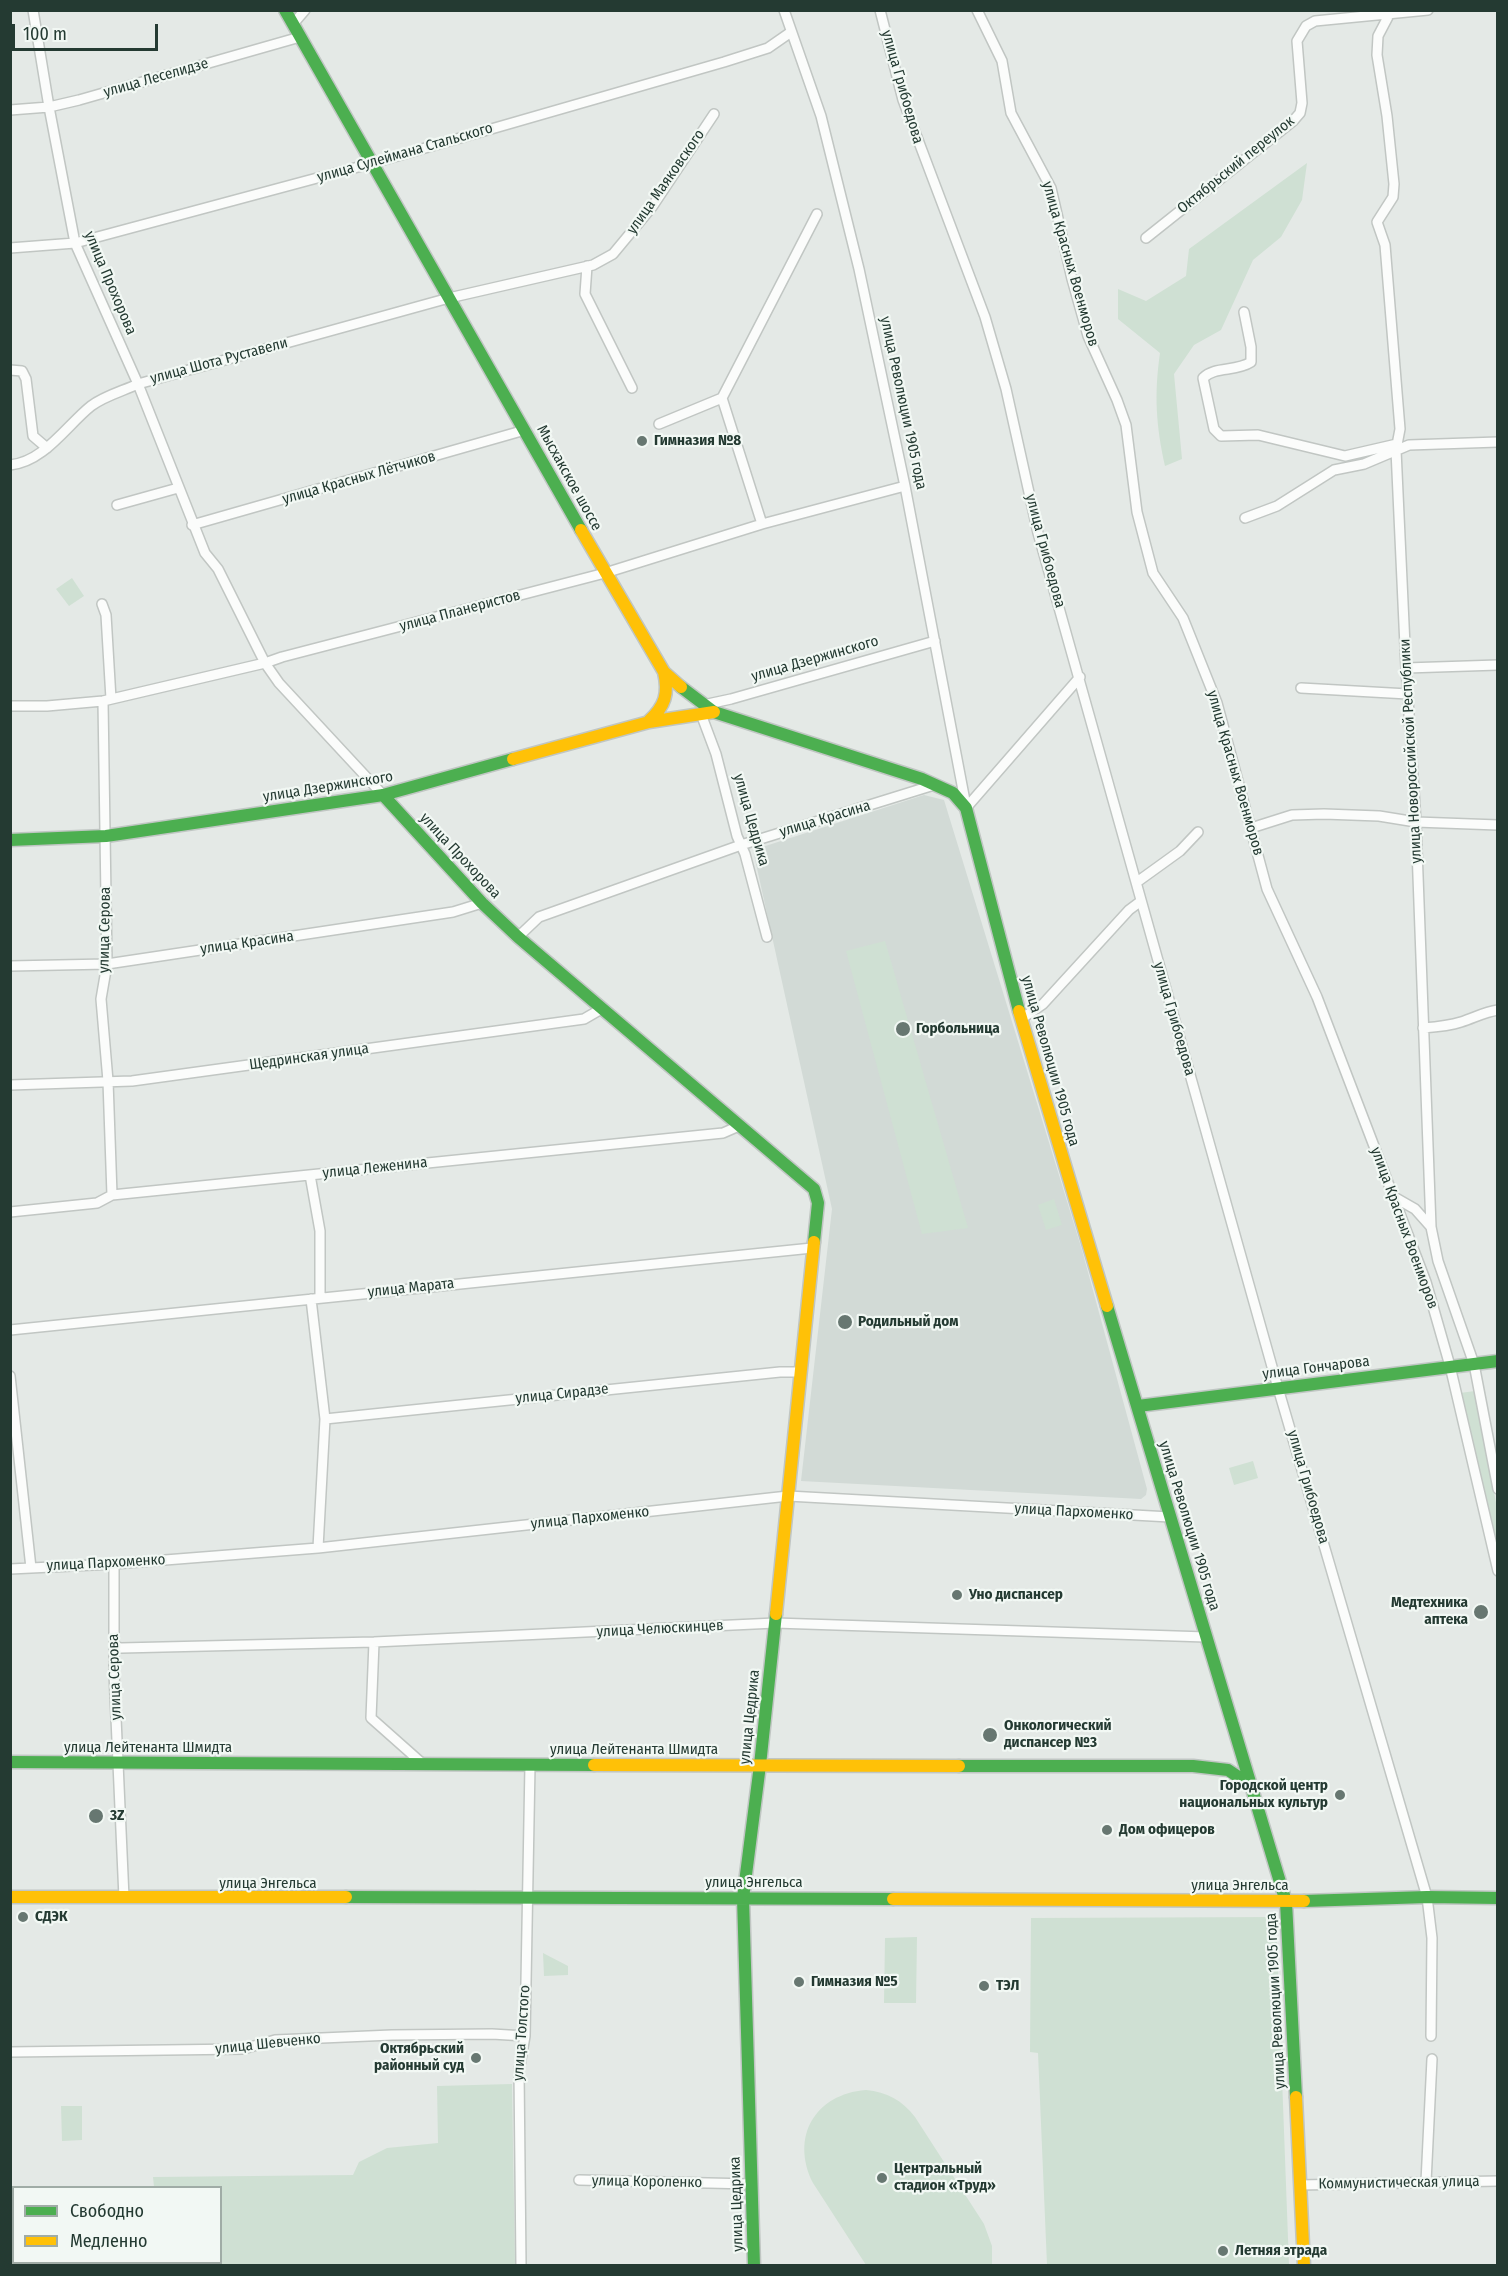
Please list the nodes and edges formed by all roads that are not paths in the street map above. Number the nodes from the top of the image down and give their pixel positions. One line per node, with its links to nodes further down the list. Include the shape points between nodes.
1 (33, 10): 12 (street, улица Прохорова)
2 (285, 10): 9 (street, Мысхакское шоссе)
3 (305, 10): 9 (street)
4 (784, 10): 10 (street, улица Революции 1905 года)
5 (880, 10): 46 (street, улица Грибоедова, via 903,100 985,317 1006,389 1038,533)
6 (977, 10): 62 (street, улица Красных Военморов, via 1002,61 1011,113 1052,188 1088,336 1126,425 1137,512 1153,573 1183,618 1217,703)
7 (1428, 10): 8 (street, Октябрьский переулок)
8 (1389, 15): 17 (street, Октябрьский переулок, via 1315,21 1306,26 1297,41 1300,113); 30 (street, улица Новороссийской Республики, via 1378,36 1377,55 1394,184 1393,197 1377,222 1385,245 1400,418)
9 (293, 24): 11 (street, Мысхакское шоссе)
10 (791, 32): 15 (street, улица Сулеймана Стальского, via 768,48 735,59); 33 (street, улица Революции 1905 года, via 821,116 840,186)
11 (300, 37): 12 (street, улица Леселидзе); 15 (street, Мысхакское шоссе)
12 (49, 107): 13 (street, улица Леселидзе); 18 (street, улица Прохорова)
13 (10, 110)
14 (714, 114): 20 (street, улица Маяковского, via 652,207 613,254)
15 (373, 163): 18 (street, улица Сулеймана Стальского); 21 (street, Мысхакское шоссе)
16 (817, 214): 26 (street)
17 (1146, 238)
18 (75, 243): 19 (street, улица Сулеймана Стальского); 24 (street, улица Прохорова)
19 (10, 248)
20 (587, 266): 21 (street, улица Маяковского); 25 (street, via 585,294)
21 (449, 298): 24 (street, улица Шота Руставели); 28 (street, Мысхакское шоссе)
22 (1244, 312): 30 (street, via 1251,362 1243,368 1208,373 1203,378 1214,429 1221,436 1257,435 1345,456)
23 (10, 370): 31 (street, via 22,372 26,379 33,436)
24 (138, 384): 31 (street, улица Шота Руставели, via 92,405); 34 (street, улица Прохорова)
25 (632, 388)
26 (722, 398): 27 (street); 37 (street)
27 (659, 424)
28 (525, 430): 38 (street, улица Красных Лётчиков); 39 (street, Мысхакское шоссе)
29 (1497, 442): 30 (street)
30 (1396, 447): 36 (street, via 1364,464 1334,470 1277,506); 44 (street, улица Новороссийской Республики)
31 (47, 448): 32 (street, улица Шота Руставели, via 21,464)
32 (10, 465)
33 (905, 486): 37 (street, улица Планеристов); 41 (street, улица Революции 1905 года)
34 (178, 488): 35 (street); 38 (street, улица Прохорова)
35 (117, 506)
36 (1245, 518)
37 (762, 524): 39 (street, улица Планеристов)
38 (192, 525): 42 (street, улица Прохорова)
39 (605, 573): 42 (street, улица Планеристов); 45 (street, Мысхакское шоссе)
40 (102, 604): 49 (street, улица Серова, via 106,615)
41 (935, 641): 51 (street, улица Дзержинского); 53 (street, улица Революции 1905 года)
42 (265, 663): 49 (street, улица Планеристов); 57 (street, улица Прохорова)
43 (1497, 665): 44 (street)
44 (1406, 668): 48 (street, улица Новороссийской Республики)
45 (664, 672): 51 (street, Мысхакское шоссе); 52 (street, via 668,687 665,704)
46 (1080, 677): 56 (street); 67 (street, улица Грибоедова)
47 (1301, 688): 48 (street)
48 (1408, 694): 59 (street, улица Новороссийской Республики)
49 (107, 700): 50 (street, улица Планеристов); 64 (street, улица Серова)
50 (10, 706)
51 (702, 709): 52 (street, улица Дзержинского); 55 (street, улица Дзержинского); 66 (street, улица Цедрика)
52 (649, 722): 54 (street, улица Дзержинского)
53 (959, 778): 56 (street, via 970,790); 58 (street, улица Революции 1905 года)
54 (423, 784): 57 (street, улица Дзержинского); 61 (street, via 404,803)
55 (934, 784): 58 (street, via 953,793); 66 (street, улица Красина)
56 (983, 788): 58 (street)
57 (383, 795): 61 (street, улица Прохорова); 64 (street, улица Дзержинского)
58 (965, 806): 76 (street, улица Революции 1905 года)
59 (1416, 822): 60 (street); 62 (street, via 1379,816 1292,815); 77 (street, улица Новороссийской Республики)
60 (1497, 825)
61 (411, 826): 69 (street, улица Прохорова)
62 (1251, 828): 84 (street, улица Красных Военморов, via 1267,889 1317,997)
63 (1198, 832): 67 (street, via 1180,851)
64 (106, 836): 65 (street, улица Дзержинского); 72 (street, улица Серова)
65 (10, 840)
66 (741, 846): 70 (street, улица Красина, via 539,917); 71 (street, улица Цедрика)
67 (1137, 882): 68 (street, улица Грибоедова)
68 (1141, 901): 76 (street, via 1043,1004); 95 (street, улица Грибоедова)
69 (482, 903): 70 (street, улица Прохорова); 72 (street, улица Красина, via 432,916)
70 (518, 937): 74 (street, улица Прохорова)
71 (767, 937)
72 (107, 964): 73 (street, улица Красина); 78 (street, улица Серова, via 101,999)
73 (10, 966)
74 (603, 1008): 78 (street, Щедринская улица, via 584,1019 132,1081); 80 (street, улица Прохорова)
75 (1497, 1010): 77 (street, via 1461,1022)
76 (1021, 1019): 96 (street, улица Революции 1905 года)
77 (1424, 1028): 86 (street, улица Новороссийской Республики)
78 (108, 1081): 79 (street, Щедринская улица); 83 (street, улица Серова)
79 (10, 1084)
80 (739, 1126): 81 (street, улица Леженина, via 723,1133); 82 (street, улица Прохорова)
81 (310, 1175): 83 (street, улица Леженина); 88 (street, via 320,1231)
82 (803, 1178): 87 (street, улица Цедрика, via 814,1189 818,1203)
83 (112, 1195): 85 (street, улица Леженина, via 97,1203)
84 (1394, 1197): 86 (street, via 1416,1209); 92 (street, улица Красных Военморов, via 1426,1282)
85 (10, 1212)
86 (1431, 1227): 91 (street, улица Новороссийской Республики, via 1438,1261)
87 (812, 1248): 88 (street, улица Марата); 93 (street, улица Цедрика)
88 (316, 1298): 89 (street, улица Марата); 97 (street)
89 (10, 1330)
90 (1497, 1361): 91 (street, улица Гончарова)
91 (1474, 1364): 92 (street, улица Гончарова); 98 (street, улица Новороссийской Республики)
92 (1450, 1366): 95 (street, улица Гончарова); 105 (street)
93 (800, 1372): 97 (street, улица Сирадзе); 99 (street, улица Цедрика)
94 (10, 1376): 103 (street)
95 (1278, 1388): 96 (street, улица Гончарова); 117 (street, улица Грибоедова)
96 (1137, 1406): 100 (street, улица Революции 1905 года)
97 (325, 1419): 101 (street)
98 (1497, 1489)
99 (788, 1496): 100 (street, улица Пархоменко); 101 (street, улица Пархоменко); 106 (street, улица Цедрика)
100 (1170, 1517): 107 (street, улица Революции 1905 года)
101 (318, 1548): 102 (street, улица Пархоменко)
102 (114, 1564): 103 (street, улица Пархоменко); 109 (street, улица Серова)
103 (31, 1568): 104 (street, улица Пархоменко)
104 (10, 1569)
105 (1497, 1571)
106 (775, 1623): 107 (street, улица Челюскинцев); 108 (street, улица Челюскинцев); 114 (street, улица Цедрика)
107 (1206, 1637): 115 (street, улица Революции 1905 года)
108 (374, 1642): 109 (street, улица Челюскинцев); 112 (street, via 371,1718)
109 (114, 1646): 111 (street, улица Серова)
110 (10, 1762): 111 (street, улица Лейтенанта Шмидта)
111 (118, 1762): 112 (street, улица Лейтенанта Шмидта); 118 (street, улица Серова)
112 (424, 1765): 113 (street, улица Лейтенанта Шмидта)
113 (530, 1765): 114 (street, улица Лейтенанта Шмидта); 121 (street, улица Толстого)
114 (760, 1766): 115 (street, улица Лейтенанта Шмидта, via 1193,1766 1228,1770); 119 (street, улица Цедрика)
115 (1252, 1786): 122 (street, улица Революции 1905 года)
116 (10, 1897): 118 (street, улица Энгельса)
117 (1427, 1897): 120 (street, улица Энгельса); 122 (street, улица Энгельса); 124 (street, улица Грибоедова, via 1432,1938)
118 (124, 1898): 121 (street, улица Энгельса)
119 (743, 1898): 121 (street, улица Энгельса); 122 (street, улица Энгельса); 130 (street, улица Цедрика)
120 (1497, 1898)
121 (527, 1899): 123 (street, улица Толстого)
122 (1286, 1902): 131 (street, улица Революции 1905 года)
123 (525, 2036): 125 (street, улица Шевченко, via 409,2035 275,2040 243,2049); 132 (street, улица Толстого, via 519,2071)
124 (1431, 2036)
125 (10, 2052)
126 (1432, 2059): 129 (street)
127 (579, 2180): 130 (street, улица Короленко)
128 (1497, 2181): 129 (street, Коммунистическая улица)
129 (1426, 2182): 131 (street, Коммунистическая улица)
130 (751, 2184): 133 (street, улица Цедрика)
131 (1300, 2185): 134 (street, улица Революции 1905 года)
132 (520, 2265)
133 (754, 2265)
134 (1304, 2265)

